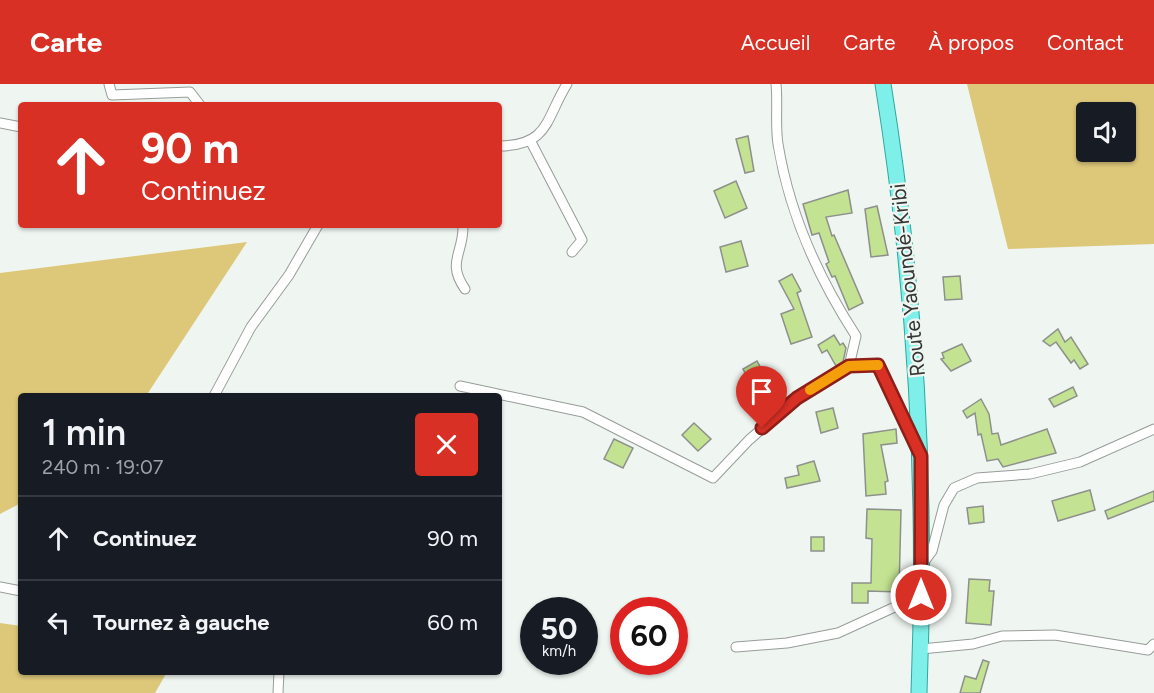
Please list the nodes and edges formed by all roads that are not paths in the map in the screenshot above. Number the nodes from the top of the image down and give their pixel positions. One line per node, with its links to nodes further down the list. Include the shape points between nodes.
1 (109, 84): 5 (street, via 112,96 190,92)
2 (567, 84): 8 (street, via 540,134)
3 (776, 84): 14 (street, via 778,142 798,220 830,297 856,336)
4 (883, 84): 20 (main road, Route Yaoundé-Kribi, via 909,269)
5 (198, 102)
6 (0, 123): 7 (street)
7 (18, 126)
8 (531, 142): 9 (street); 12 (street, via 582,240)
9 (502, 146)
10 (316, 228): 16 (street, via 289,275 251,327)
11 (463, 228): 13 (street, via 463,241 454,263 456,277)
12 (573, 252)
13 (465, 289)
14 (849, 366): 18 (street, via 797,398 712,478 584,412); 20 (street, via 878,365)
15 (460, 386): 17 (street)
16 (216, 393)
17 (493, 393)
18 (502, 395)
19 (1154, 429): 21 (street, via 1080,462 1030,474 977,478 954,488 944,505 932,551)
20 (921, 456): 21 (main road, Route Yaoundé-Kribi)
21 (921, 566): 24 (main road, Route Yaoundé-Kribi)
22 (0, 587): 23 (street)
23 (18, 590)
24 (921, 595): 26 (street, via 838,633); 27 (main road, Route Yaoundé-Kribi)
25 (1154, 644): 27 (street, via 1148,650 1055,634 1002,636 973,644)
26 (736, 647)
27 (921, 649): 30 (main road, Route Yaoundé-Kribi)
28 (279, 675): 29 (street)
29 (278, 693)
30 (919, 693)

